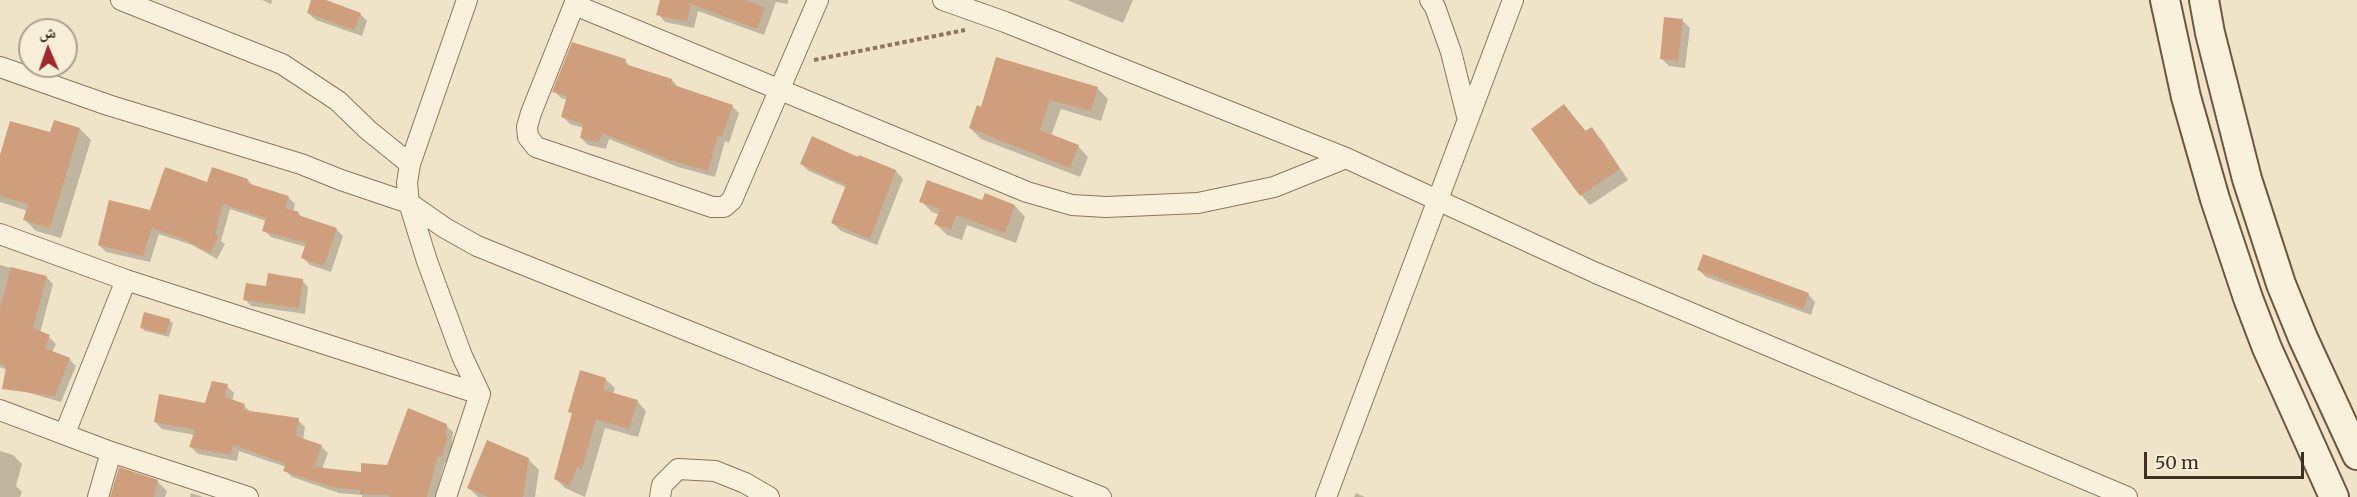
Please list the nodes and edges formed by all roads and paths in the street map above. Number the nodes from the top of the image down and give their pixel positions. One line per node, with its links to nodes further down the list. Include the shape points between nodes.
1 (121, 0): 18 (street, via 282,64 338,101)
2 (467, 0): 18 (street)
3 (818, 0): 13 (street)
4 (944, 0): 10 (street)
5 (1430, 0): 16 (street, via 1451,52)
6 (1513, 0): 16 (street)
7 (2165, 0): 12 (main road)
8 (2204, 0): 11 (main road)
9 (575, 2): 15 (street); 15 (street, via 527,127 528,137 536,147 712,207 724,207 732,200)
10 (1005, 22): 13 (path); 17 (street)
11 (2210, 33): 12 (main road); 27 (main road, via 2247,179 2281,284)
12 (2174, 44): 36 (main road, via 2215,199 2248,298)
13 (789, 65): 15 (street)
14 (0, 67): 20 (street, via 108,105 302,164)
15 (779, 88): 17 (street, via 1027,192 1072,205 1198,203 1274,187)
16 (1468, 120): 19 (street)
17 (1346, 158): 19 (street)
18 (410, 164): 20 (street)
19 (1439, 202): 34 (street); 35 (street, via 1596,273)
20 (409, 203): 23 (street, via 446,314); 33 (street, via 477,246)
21 (0, 234): 22 (street)
22 (126, 280): 23 (street); 25 (street)
23 (480, 394): 30 (street)
24 (0, 410): 25 (street)
25 (65, 433): 26 (street)
26 (111, 452): 28 (street); 29 (street)
27 (2357, 455)
28 (98, 497)
29 (248, 497)
30 (446, 497)
31 (660, 497): 32 (street, via 662,485 678,469 715,471)
32 (769, 497)
33 (1101, 497)
34 (1326, 497)
35 (2127, 497)
36 (2334, 497)

